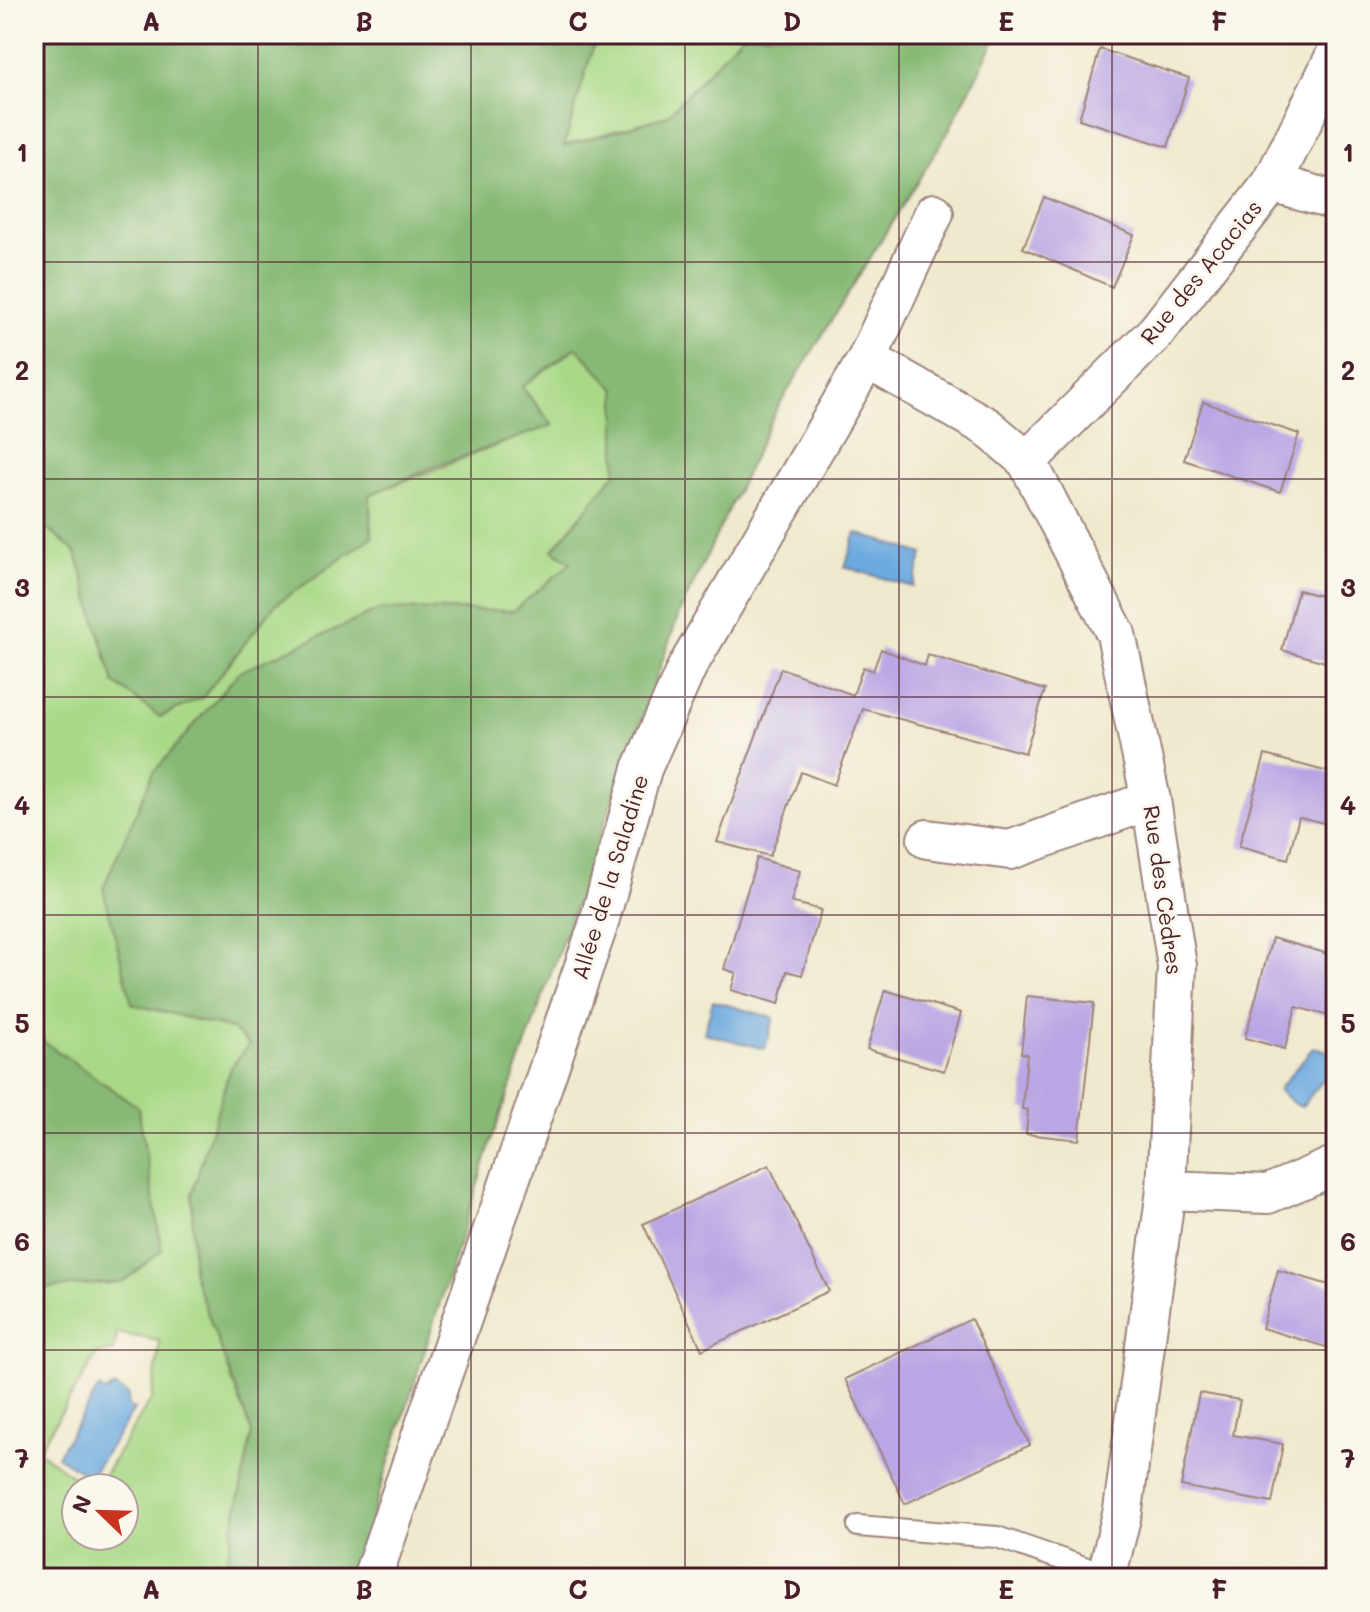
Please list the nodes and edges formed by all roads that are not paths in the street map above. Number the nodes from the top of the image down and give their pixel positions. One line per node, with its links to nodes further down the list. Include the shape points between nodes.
1 (1336, 54): 2 (street, Rue des Acacias)
2 (1272, 183): 3 (street); 6 (street, Rue des Acacias, via 1157,331)
3 (1336, 201)
4 (934, 213): 5 (street, Allée de la Saladine)
5 (867, 359): 6 (street, Rue des Cèdres, via 987,427); 13 (street, Allée de la Saladine, via 687,667 642,769 597,929)
6 (1027, 461): 7 (street, Rue des Cèdres, via 1116,634)
7 (1151, 800): 8 (street, via 1010,850); 10 (street, Rue des Cèdres, via 1177,966)
8 (927, 839)
9 (1336, 1165): 10 (street, via 1268,1194)
10 (1166, 1190): 12 (street, Rue des Cèdres, via 1123,1510)
11 (858, 1526): 12 (lane, via 997,1537)
12 (1107, 1576)
13 (372, 1578)

